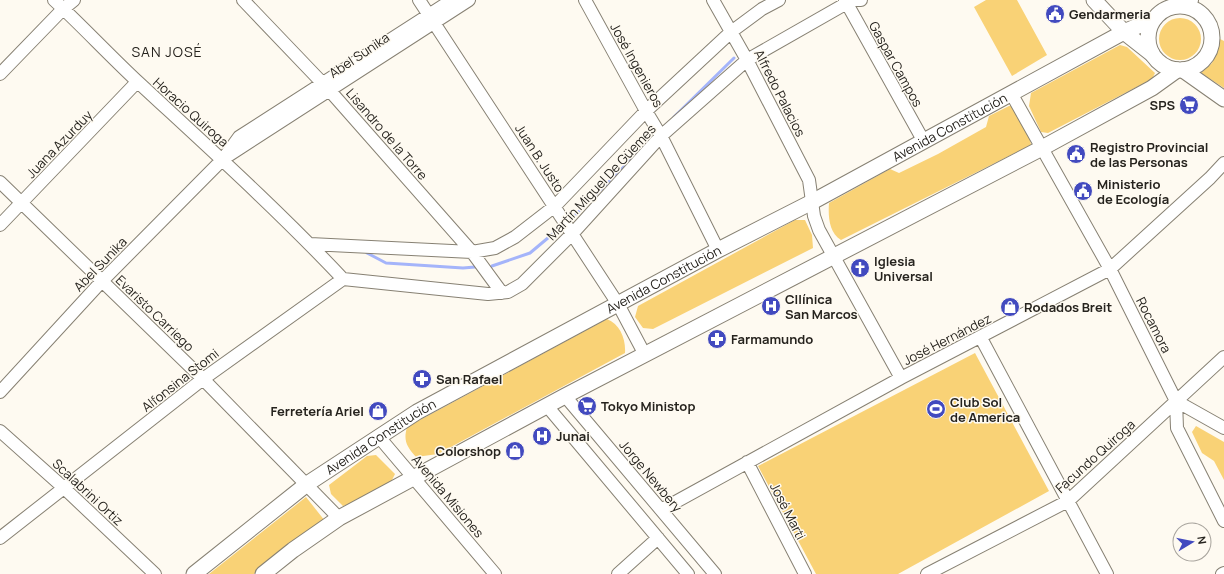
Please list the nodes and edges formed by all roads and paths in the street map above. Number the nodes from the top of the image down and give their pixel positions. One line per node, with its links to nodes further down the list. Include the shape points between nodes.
1 (54, 0): 14 (street, Horacio Quiroga)
2 (74, 0): 14 (street)
3 (243, 0): 26 (street, Lisandro de la Torre)
4 (419, 0): 15 (street, Juan B. Justo)
5 (452, 0): 15 (street, Abel Sunika)
6 (469, 0): 15 (street, Abel Sunika)
7 (585, 0): 29 (street, José Ingenieros)
8 (713, 0): 19 (street, Alfredo Palacios)
9 (778, 0): 19 (street, Martín Miguel De Güemes)
10 (861, 0): 12 (street, Martín Miguel De Güemes)
11 (1094, 0): 20 (main road)
12 (849, 1): 22 (street, Martín Miguel De Güemes); 31 (street, Gaspar Campos)
13 (1186, 3): 16 (main road, via 1166,8); 17 (main road)
14 (63, 8): 24 (street); 25 (street, Horacio Quiroga)
15 (431, 19): 26 (street, Abel Sunika); 38 (street, Juan B. Justo)
16 (1154, 19): 20 (main road, Avenida Constitución); 21 (main road, via 1149,30 1148,42)
17 (1207, 21): 18 (main road); 23 (main road, via 1212,41 1208,52 1202,61 1193,67)
18 (1224, 31)
19 (732, 32): 22 (street, Alfredo Palacios); 29 (street, Martín Miguel De Güemes)
20 (1124, 32): 21 (main road); 27 (main road, Avenida Constitución)
21 (1152, 54): 23 (main road, via 1167,67)
22 (747, 60): 30 (street, Martín Miguel De Güemes); 37 (street, Alfredo Palacios, via 809,180)
23 (1180, 70): 28 (main road); 32 (main road)
24 (0, 74)
25 (137, 82): 33 (street, Horacio Quiroga); 36 (street, Juana Azurduy)
26 (326, 87): 33 (street, Abel Sunika); 43 (street, Lisandro de la Torre)
27 (1011, 93): 31 (main road, Avenida Constitución); 32 (street, Rocamora)
28 (1224, 99)
29 (646, 111): 30 (street, José Ingenieros); 38 (street, Martín Miguel De Güemes)
30 (661, 136): 40 (street, Martín Miguel De Güemes); 42 (street, José Ingenieros)
31 (923, 140): 37 (main road, Avenida Constitución)
32 (1042, 148): 44 (main road); 45 (street, Rocamora)
33 (223, 159): 41 (street, Horacio Quiroga); 47 (street, Abel Sunika)
34 (1224, 163): 45 (street, José Hernández)
35 (0, 182): 36 (street, Evaristo Carriego)
36 (22, 202): 39 (street, Juana Azurduy); 47 (street, Evaristo Carriego)
37 (812, 202): 42 (main road, Avenida Constitución); 44 (street, Alfredo Palacios, via 819,230)
38 (555, 206): 40 (street, Juan B. Justo); 43 (street, Martín Miguel De Güemes, via 515,238 495,248)
39 (0, 225)
40 (573, 234): 48 (street, Martín Miguel De Güemes, via 522,284); 49 (street, Juan B. Justo)
41 (310, 244): 43 (street, Martín Miguel De Güemes); 46 (street)
42 (718, 250): 49 (main road, Avenida Constitución)
43 (472, 252): 48 (street, Lisandro de la Torre)
44 (833, 257): 51 (main road); 53 (street, Alfredo Palacios)
45 (1110, 269): 50 (street, José Hernández); 57 (street, Rocamora)
46 (344, 279): 48 (street, Martín Miguel De Güemes, via 488,294); 54 (street, Alfonsina Stomi)
47 (102, 281): 54 (street, Evaristo Carriego); 55 (street, Abel Sunika)
48 (502, 293)
49 (618, 304): 51 (street, Juan B. Justo); 61 (main road, Avenida Constitución, via 417,412)
50 (981, 338): 53 (street, José Hernández); 66 (street)
51 (645, 355): 56 (main road)
52 (1224, 357): 57 (street, Facundo Quiroga)
53 (901, 378): 62 (street, José Hernández)
54 (203, 379): 64 (street, Evaristo Carriego); 65 (street, Alfonsina Stomi)
55 (0, 392)
56 (566, 396): 58 (main road); 67 (street, Jorge Newbery)
57 (1176, 401): 59 (street); 66 (street, Facundo Quiroga); 69 (street, Rocamora, via 1177,428)
58 (547, 406): 63 (main road); 71 (street)
59 (1224, 428)
60 (0, 431): 65 (street, Scalabrini Ortiz)
61 (379, 437): 63 (street, Avenida Misiones); 64 (main road, Avenida Constitución)
62 (747, 462): 67 (street, José Hernández); 79 (street, José Marti)
63 (414, 479): 68 (main road); 75 (street, Avenida Misiones)
64 (307, 484): 68 (street, Evaristo Carriego); 73 (main road, Avenida Constitución)
65 (64, 488): 70 (street, Alfonsina Stomi); 72 (street, Scalabrini Ortiz)
66 (1068, 501): 80 (street, Facundo Quiroga); 81 (street)
67 (661, 510): 78 (street, Jorge Newbery)
68 (340, 518): 74 (main road)
69 (1224, 521)
70 (0, 538)
71 (658, 538): 76 (street); 77 (street)
72 (155, 574)
73 (194, 574)
74 (263, 574)
75 (495, 574)
76 (618, 574)
77 (688, 574)
78 (715, 574)
79 (804, 574)
80 (927, 574)
81 (1107, 574)

